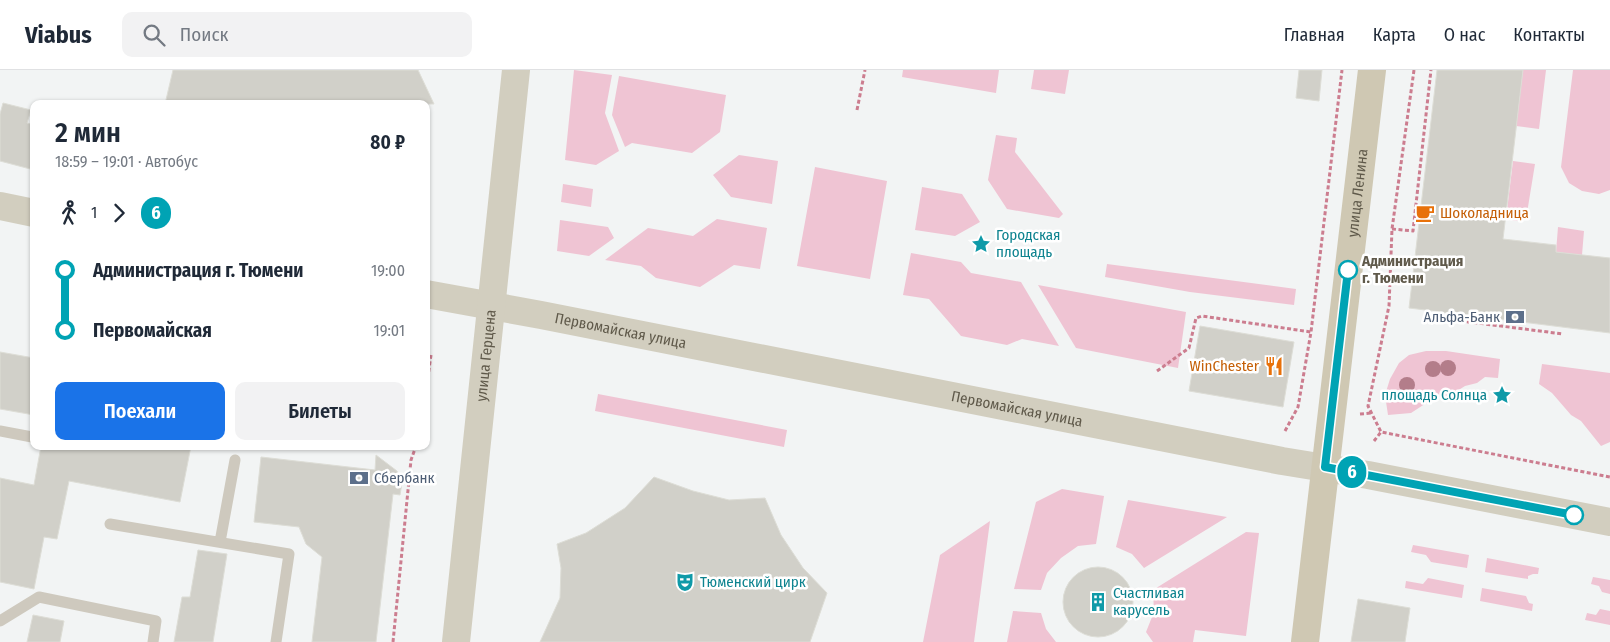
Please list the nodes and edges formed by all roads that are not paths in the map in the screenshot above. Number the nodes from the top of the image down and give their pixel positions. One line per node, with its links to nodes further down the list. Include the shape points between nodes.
1 (516, 70): 6 (street, улица Герцена)
2 (1372, 70): 10 (main road, улица Ленина)
3 (0, 206): 4 (street)
4 (30, 212)
5 (430, 295): 6 (street, Первомайская улица)
6 (492, 308): 10 (street, Первомайская улица); 17 (street, улица Герцена)
7 (0, 431): 8 (lane)
8 (30, 437)
9 (234, 460): 13 (lane)
10 (1325, 467): 11 (street, Первомайская улица); 18 (main road, улица Ленина)
11 (1610, 522)
12 (110, 524): 13 (lane)
13 (220, 542): 16 (lane, via 289,554)
14 (0, 621): 15 (lane, via 39,597 156,620)
15 (153, 642)
16 (276, 642)
17 (456, 642)
18 (1305, 642)

